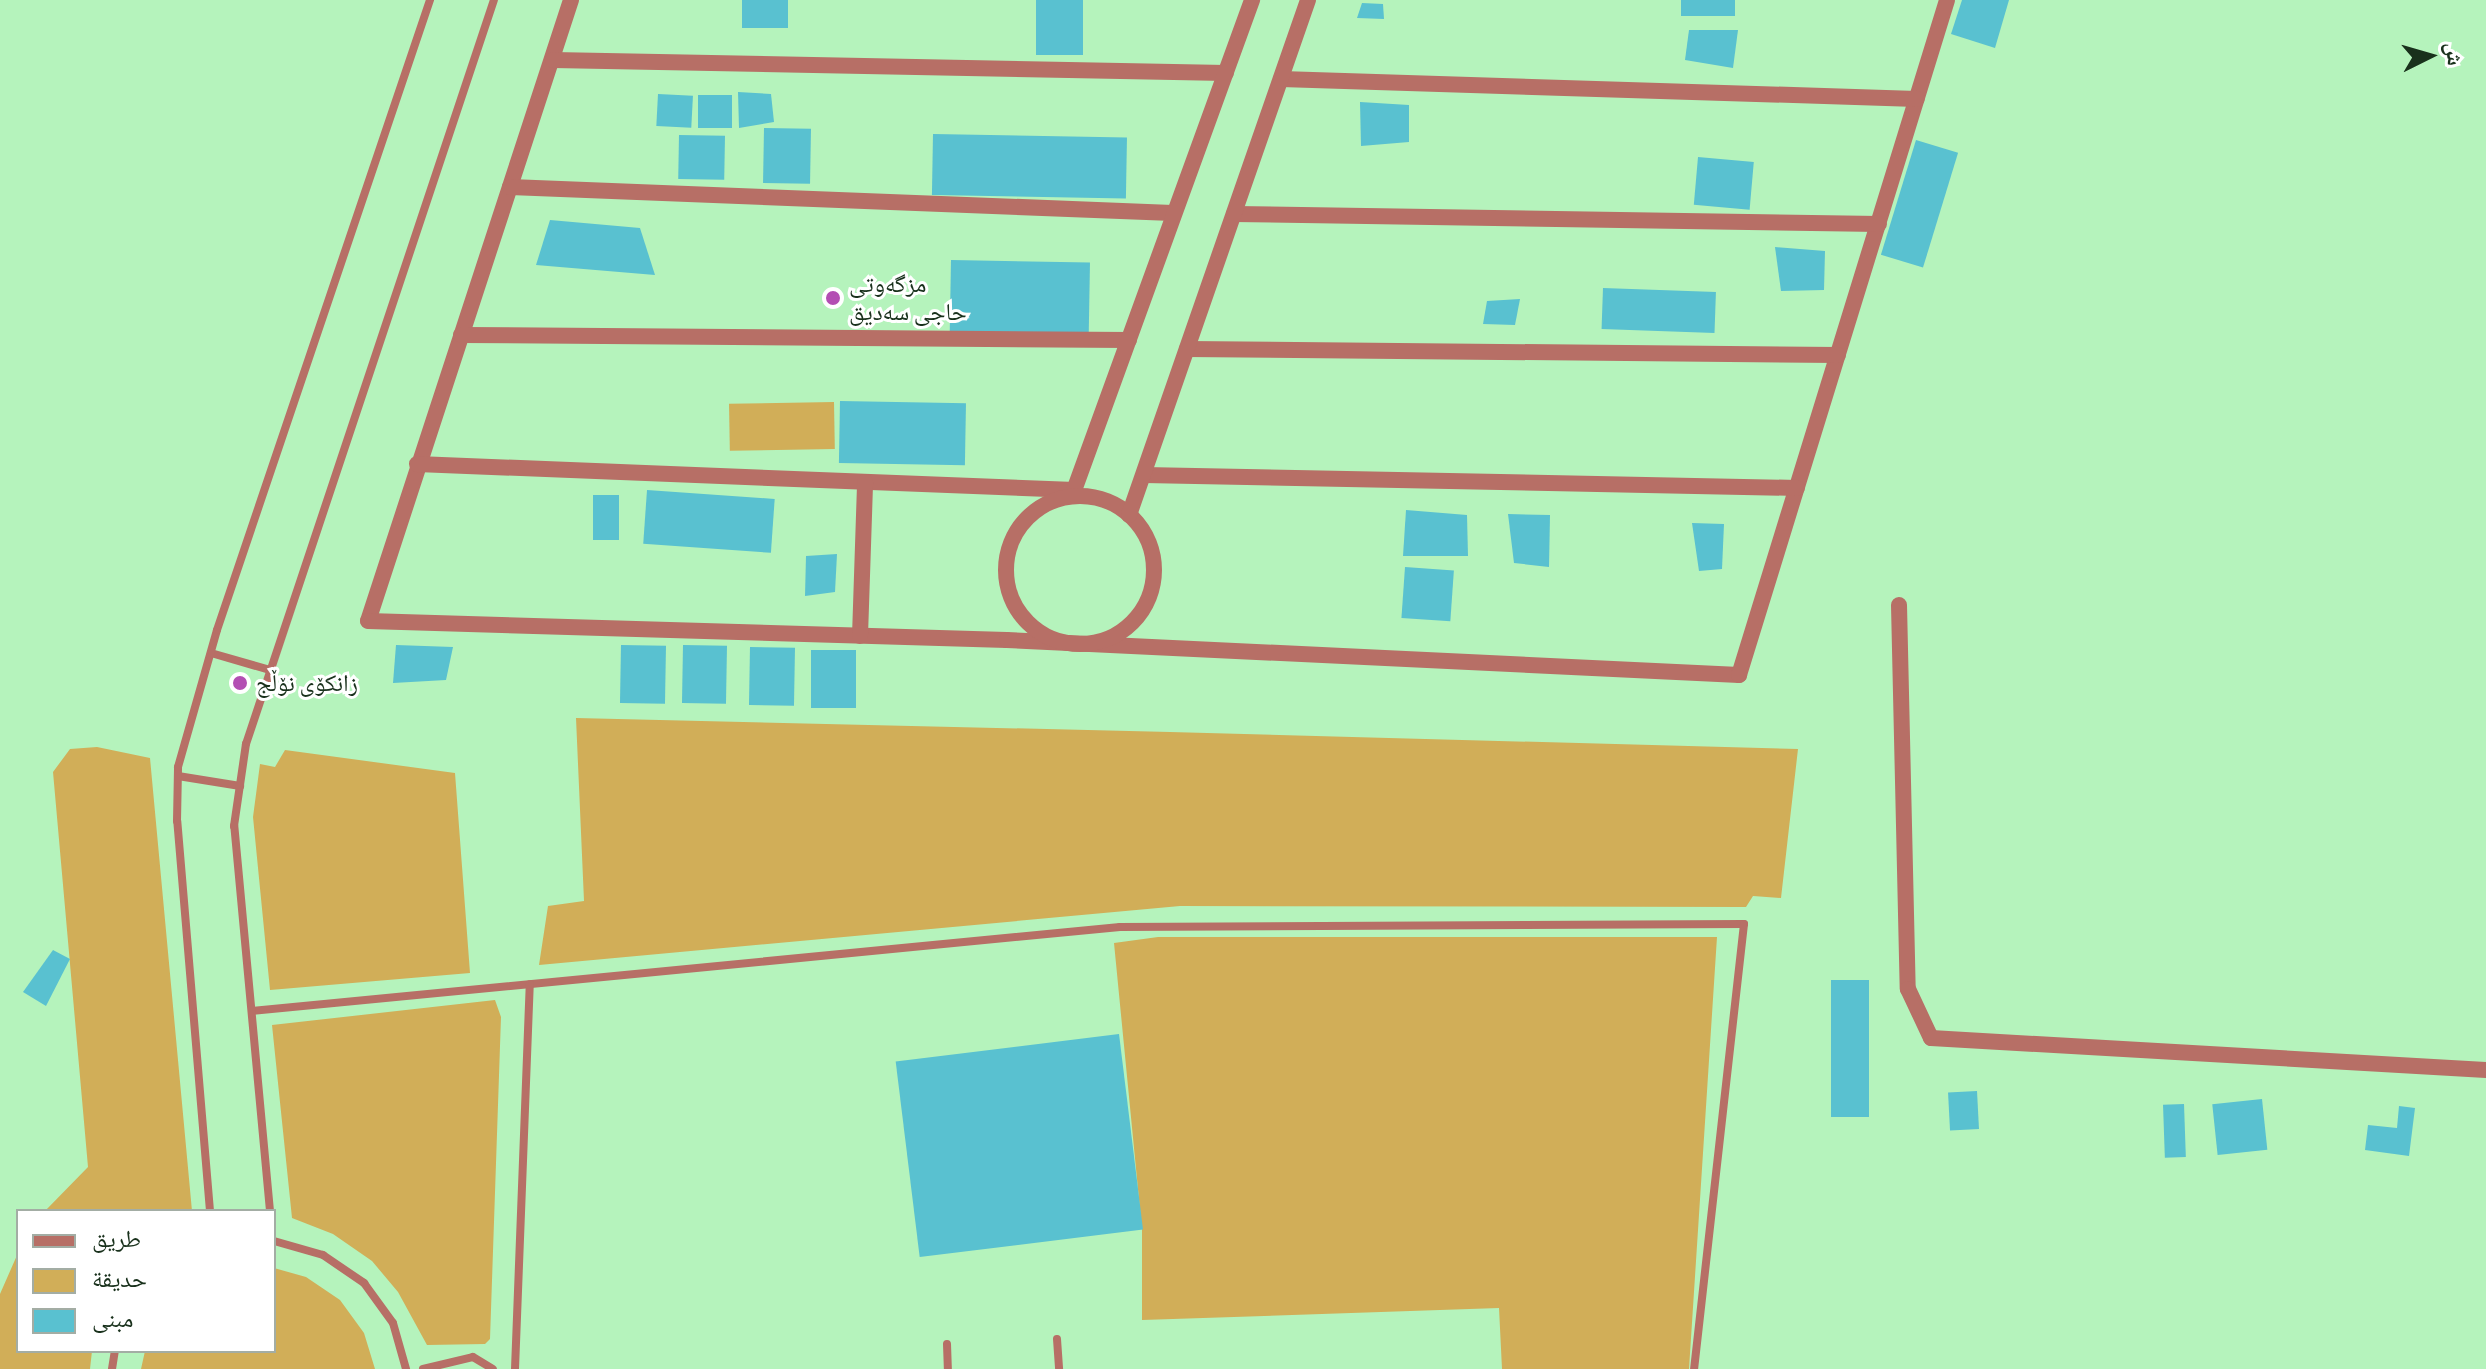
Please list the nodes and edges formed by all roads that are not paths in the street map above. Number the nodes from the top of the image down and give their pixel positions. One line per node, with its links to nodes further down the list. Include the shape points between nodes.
1 (430, 0): 28 (lane)
2 (494, 0): 29 (lane)
3 (571, 0): 7 (street)
4 (1252, 0): 8 (street)
5 (1308, 0): 9 (street)
6 (1947, 0): 10 (street)
7 (553, 60): 8 (street); 11 (street)
8 (1226, 73): 12 (street)
9 (1281, 79): 10 (street); 13 (street)
10 (1917, 99): 14 (street)
11 (510, 187): 12 (street); 15 (street)
12 (1172, 213): 16 (street)
13 (1234, 214): 14 (street); 17 (street)
14 (1879, 224): 18 (street)
15 (461, 335): 16 (street); 19 (street)
16 (1129, 340): 23 (street)
17 (1187, 349): 18 (street); 20 (street)
18 (1838, 355): 22 (street)
19 (417, 464): 21 (street); 26 (street, via 368,621)
20 (1144, 475): 22 (street); 24 (street)
21 (865, 482): 23 (street); 26 (street)
22 (1797, 488): 27 (street, via 1739,675)
23 (1073, 493): 24 (street, via 1112,503); 27 (street, via 1039,509 1015,534 1006,580 1027,622)
24 (1129, 515): 27 (street, via 1152,556 1146,602 1114,636)
25 (1899, 605): 34 (street, via 1908,989 1931,1038)
26 (860, 636): 27 (street)
27 (1068, 643)
28 (211, 653): 29 (lane); 30 (lane)
29 (270, 670): 31 (lane, via 246,744)
30 (178, 776): 31 (lane); 35 (lane, via 177,821)
31 (240, 786): 33 (lane, via 234,826)
32 (530, 984): 33 (lane); 43 (lane); 46 (lane, via 1120,927 1744,924)
33 (252, 1011): 36 (lane)
34 (2486, 1070)
35 (210, 1209)
36 (270, 1209)
37 (276, 1242): 40 (lane, via 323,1255 364,1283 393,1323)
38 (1057, 1339): 45 (lane)
39 (947, 1344): 44 (lane)
40 (406, 1369)
41 (423, 1369): 42 (lane, via 473,1357)
42 (493, 1369)
43 (515, 1369)
44 (948, 1369)
45 (1059, 1369)
46 (1694, 1369)

